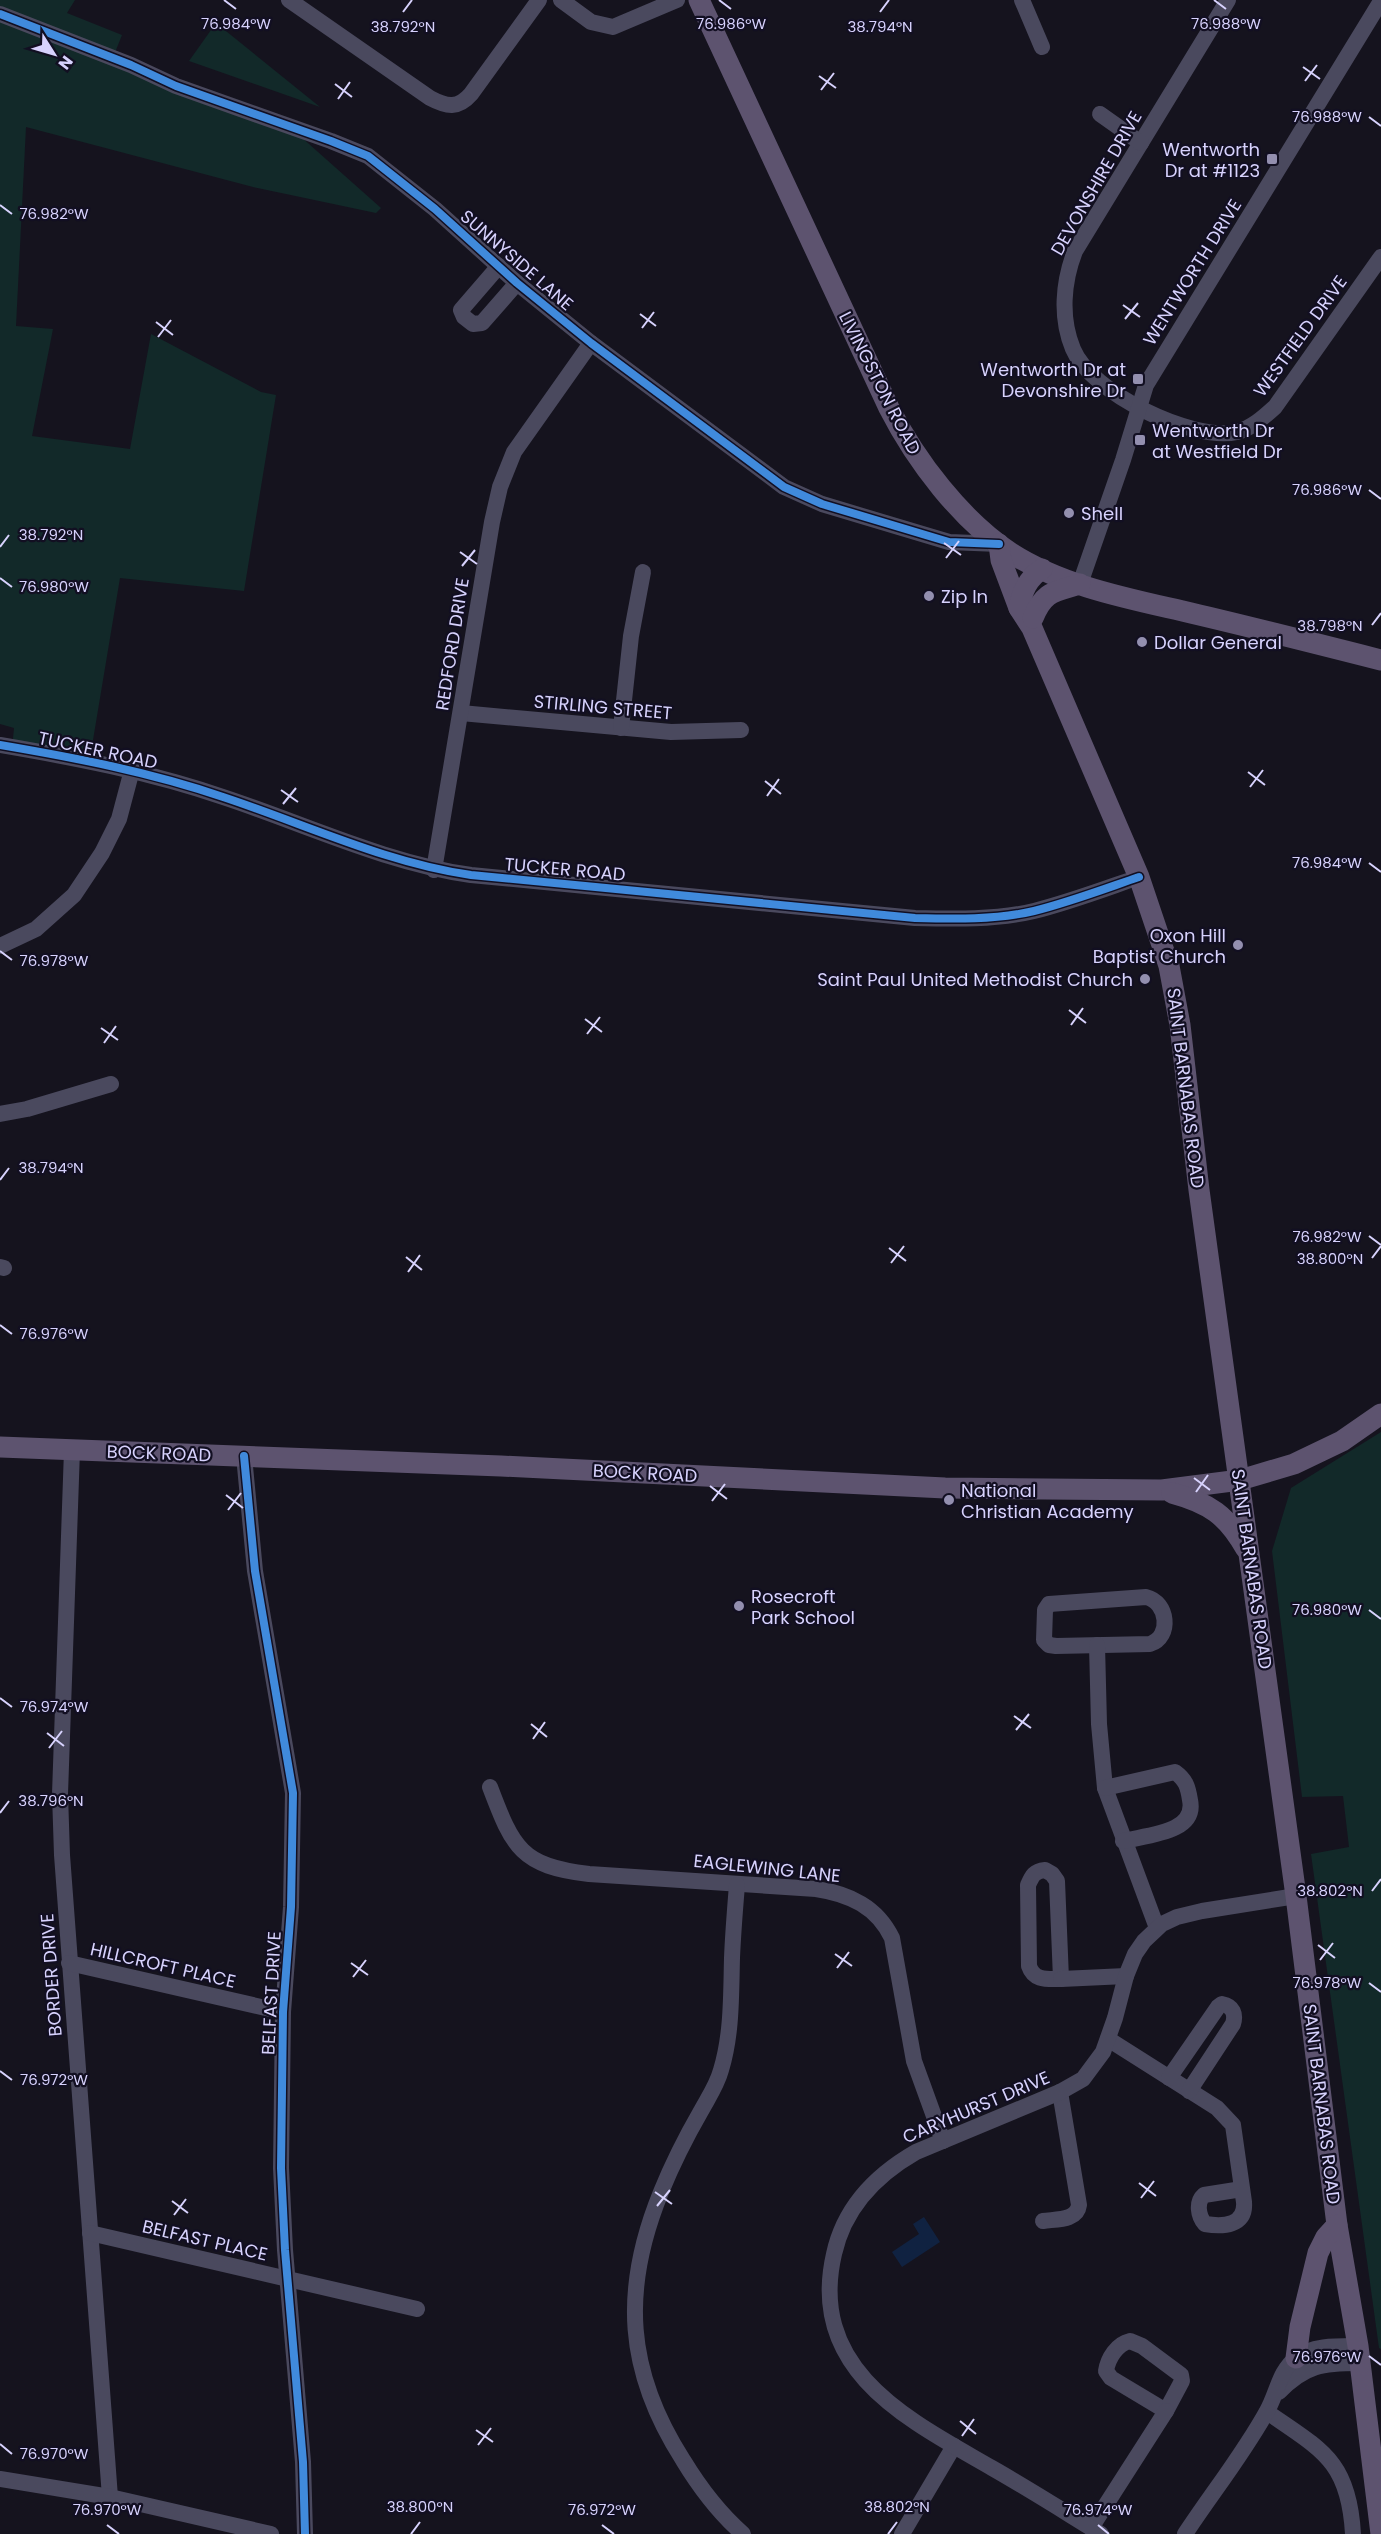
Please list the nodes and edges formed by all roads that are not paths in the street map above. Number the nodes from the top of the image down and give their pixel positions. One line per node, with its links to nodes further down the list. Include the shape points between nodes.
1 (289, 0): 2 (street, via 430,98 454,106 471,94)
2 (539, 0)
3 (561, 0): 4 (street, via 591,22 614,27)
4 (676, 0)
5 (699, 0): 18 (main road, LIVINGSTON ROAD, via 904,436 953,501)
6 (1022, 0): 10 (street)
7 (1228, 0): 12 (street, DEVONSHIRE DRIVE)
8 (1381, 1): 17 (street, WENTWORTH DRIVE, via 1149,380)
9 (0, 14): 14 (street, SUNNYSIDE LANE, via 176,86 368,156)
10 (1042, 47)
11 (1100, 114): 12 (street)
12 (1141, 143): 17 (street, DEVONSHIRE DRIVE, via 1075,251 1065,292 1069,336 1079,361 1113,394)
13 (1381, 257): 17 (street, WESTFIELD DRIVE, via 1275,406 1258,422 1236,432 1206,432)
14 (499, 266): 15 (street, SUNNYSIDE LANE); 15 (street, via 461,310 464,317 473,324 482,323)
15 (518, 283): 16 (street, SUNNYSIDE LANE)
16 (591, 343): 18 (street, SUNNYSIDE LANE, via 784,487 822,504 949,542); 24 (street, REDFORD DRIVE, via 523,436 503,478 492,522)
17 (1138, 408): 21 (street, WENTWORTH DRIVE)
18 (999, 544): 19 (main road, LIVINGSTON ROAD); 22 (main road, SAINT BARNABAS ROAD, via 1001,560)
19 (1042, 569): 21 (main road, LIVINGSTON ROAD); 22 (main road, via 1031,577 1022,595)
20 (643, 572): 25 (street)
21 (1080, 584): 22 (main road, via 1049,593); 23 (main road, LIVINGSTON ROAD)
22 (1027, 618): 30 (main road, SAINT BARNABAS ROAD)
23 (1381, 660)
24 (461, 713): 25 (street, STIRLING STREET); 29 (street, REDFORD DRIVE)
25 (621, 728): 26 (street, STIRLING STREET, via 680,733)
26 (741, 730)
27 (0, 745): 28 (street, TUCKER ROAD)
28 (132, 770): 29 (street, TUCKER ROAD); 31 (street, via 119,819 74,895 36,929)
29 (434, 870): 30 (street, TUCKER ROAD, via 942,919 1034,911)
30 (1139, 877): 38 (main road, SAINT BARNABAS ROAD, via 1174,986)
31 (0, 946)
32 (111, 1084): 33 (street)
33 (0, 1114)
34 (1381, 1414): 38 (main road, BOCK ROAD, via 1311,1457)
35 (0, 1447): 36 (main road, BOCK ROAD)
36 (72, 1450): 37 (main road, BOCK ROAD); 48 (street, BORDER DRIVE, via 60,1794)
37 (244, 1456): 39 (main road, BOCK ROAD, via 945,1488); 51 (street, BELFAST DRIVE, via 255,1571 293,1793 291,1907)
38 (1240, 1480): 39 (main road, BOCK ROAD); 40 (main road, SAINT BARNABAS ROAD)
39 (1162, 1490): 40 (main road, via 1196,1500 1222,1515 1237,1532)
40 (1250, 1557): 46 (main road, SAINT BARNABAS ROAD)
41 (1097, 1645): 41 (street, via 1049,1645 1043,1633 1045,1610 1057,1602 1146,1597 1160,1604 1163,1630 1157,1642); 43 (street)
42 (490, 1787): 45 (street, EAGLEWING LANE, via 509,1834 520,1848 546,1866 589,1874)
43 (1105, 1788): 44 (street); 44 (street, via 1175,1772 1186,1781 1192,1808 1184,1824)
44 (1123, 1840): 47 (street)
45 (737, 1885): 56 (street, EAGLEWING LANE, via 836,1892 863,1904 884,1924 895,1948 914,2061); 73 (street, via 724,2060 652,2216 637,2272 634,2310 640,2368 659,2422 713,2503)
46 (1296, 1896): 47 (street, via 1190,1913); 59 (main road, SAINT BARNABAS ROAD)
47 (1157, 1928): 49 (street, CARYHURST DRIVE, via 1140,1947)
48 (69, 1963): 51 (street, HILLCROFT PLACE); 60 (street, BORDER DRIVE)
49 (1126, 1976): 50 (street); 52 (street, CARYHURST DRIVE)
50 (1061, 1979): 50 (street, via 1038,1978 1029,1966 1028,1885 1037,1871 1045,1870 1057,1881)
51 (283, 2012): 61 (street, BELFAST DRIVE, via 280,2168)
52 (1108, 2039): 53 (street); 55 (street, CARYHURST DRIVE, via 1088,2074)
53 (1169, 2078): 54 (street); 54 (street, via 1222,2004 1233,2009 1233,2024)
54 (1189, 2091): 57 (street, via 1232,2122)
55 (1060, 2092): 56 (street, CARYHURST DRIVE); 58 (street, via 1079,2211 1073,2216)
56 (943, 2141): 67 (street, CARYHURST DRIVE, via 898,2162 869,2186 842,2229 834,2251 830,2283 837,2332 861,2378 891,2406)
57 (1242, 2189): 57 (street, via 1211,2193 1200,2199 1205,2224 1239,2221 1245,2208)
58 (1043, 2221)
59 (1337, 2226): 63 (main road, SAINT BARNABAS ROAD); 64 (main road, via 1318,2253)
60 (90, 2233): 61 (street, BELFAST PLACE); 69 (street, BORDER DRIVE)
61 (288, 2279): 62 (street, BELFAST PLACE); 72 (street, BELFAST DRIVE)
62 (417, 2309)
63 (1359, 2354): 64 (street, via 1336,2346); 65 (street, via 1324,2363 1293,2378); 77 (main road, SAINT BARNABAS ROAD)
64 (1296, 2358): 65 (street, via 1286,2369)
65 (1270, 2404): 75 (street); 76 (street, via 1338,2470 1351,2510)
66 (1166, 2411): 66 (street, via 1182,2381 1181,2375 1136,2342 1125,2342 1106,2371 1111,2378); 70 (street)
67 (954, 2446): 70 (street, CARYHURST DRIVE); 74 (street)
68 (0, 2479): 69 (street)
69 (110, 2497): 71 (street)
70 (1096, 2531)
71 (271, 2534)
72 (305, 2534)
73 (743, 2534)
74 (902, 2534)
75 (1185, 2534)
76 (1353, 2534)
77 (1381, 2534)

